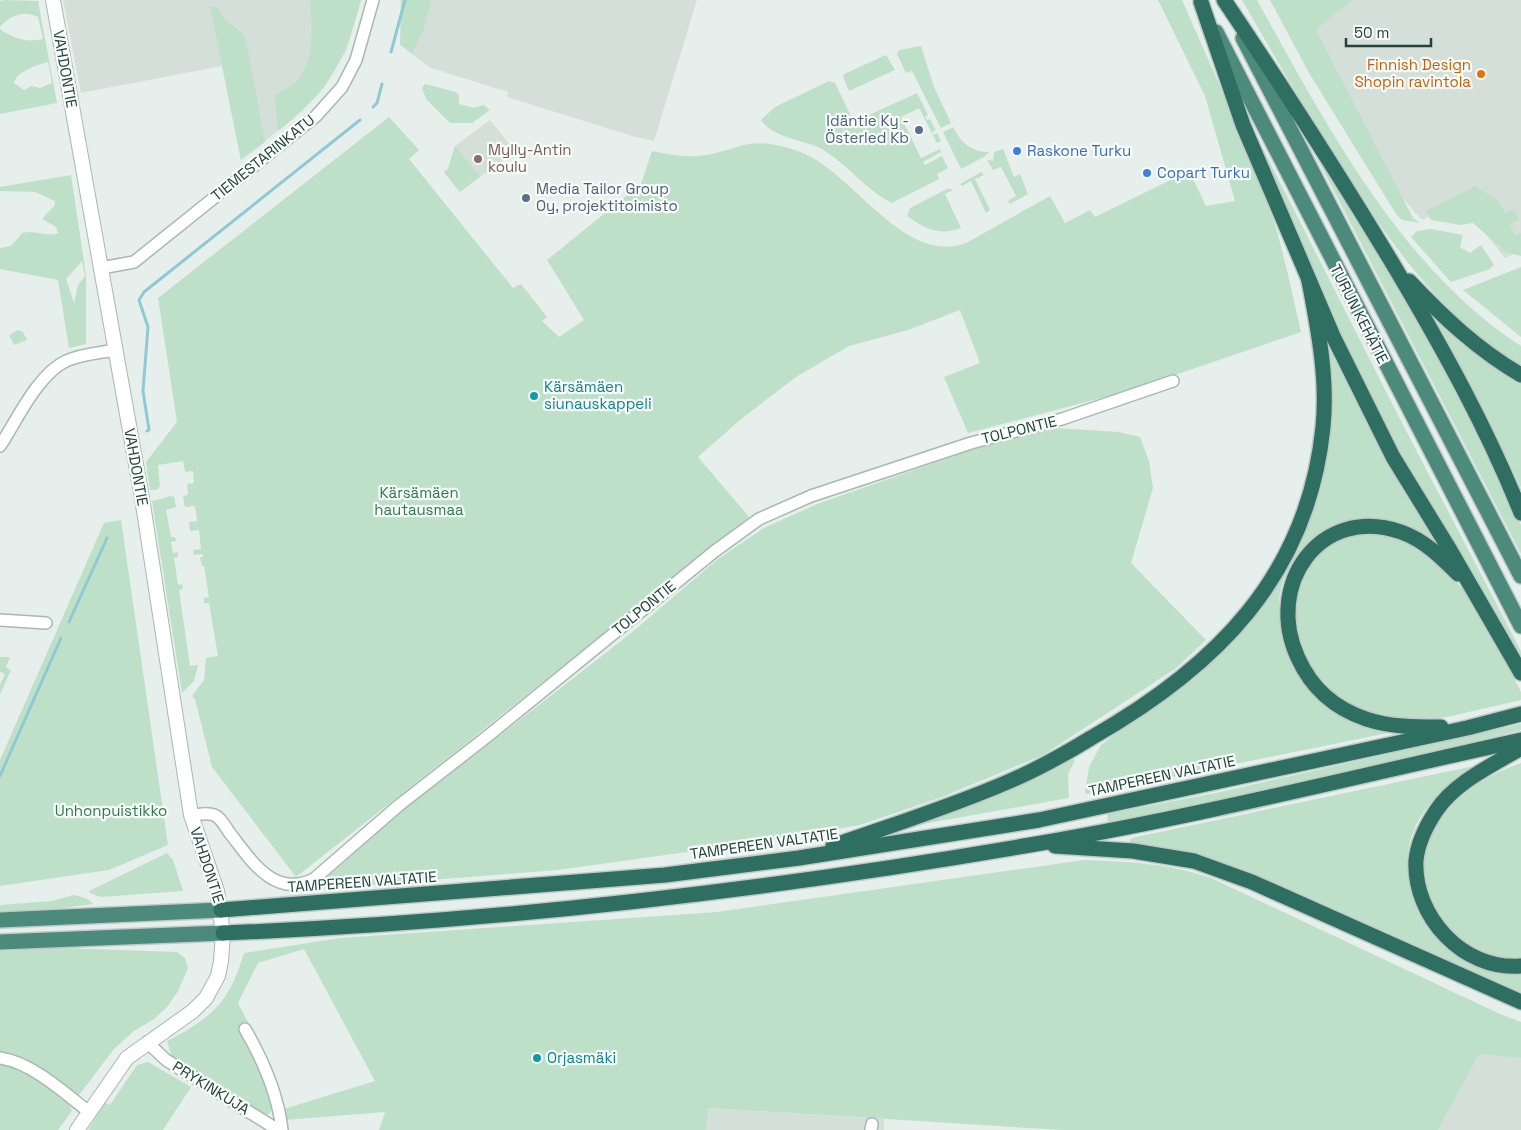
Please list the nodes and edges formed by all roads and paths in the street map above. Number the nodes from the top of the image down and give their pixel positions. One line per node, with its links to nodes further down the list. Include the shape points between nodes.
1 (53, 0): 6 (street, VAHDONTIE)
2 (373, 0): 6 (street, TIEMESTARINKATU, via 356,60 342,87 316,116 134,262)
3 (1224, 0): 5 (highway); 13 (highway, TURUN KEHÄTIE)
4 (1200, 1): 7 (highway, via 1243,125); 17 (highway, TURUN KEHÄTIE)
5 (1392, 263): 9 (highway, via 1449,322); 12 (highway, via 1465,392)
6 (101, 268): 8 (street, VAHDONTIE)
7 (1308, 282): 14 (highway, via 1382,436); 25 (highway, via 1320,341 1324,386 1318,463 1309,498 1274,575 1227,639 1142,708 1051,762 976,795)
8 (115, 350): 11 (street, via 66,360 51,369); 23 (street, VAHDONTIE, via 142,498)
9 (1521, 374)
10 (1173, 381): 23 (street, TOLPONTIE, via 1062,419 971,443 830,490 759,519 714,551 398,806 314,879 305,883 276,882 260,868 218,817)
11 (0, 446)
12 (1521, 513)
13 (1521, 576)
14 (1476, 594): 18 (highway); 20 (highway, via 1423,542 1402,532 1370,526 1339,534 1311,551 1292,579 1286,607 1293,648 1305,676 1337,705 1385,724)
15 (0, 620): 16 (street)
16 (46, 623)
17 (1521, 626)
18 (1521, 673)
19 (1521, 714): 20 (highway, TAMPEREEN VALTATIE)
20 (1467, 728): 25 (highway, TAMPEREEN VALTATIE, via 1039,820)
21 (1521, 740): 24 (highway)
22 (1521, 748): 30 (highway, via 1465,783 1437,809 1422,834 1416,868 1424,902 1444,935 1483,961)
23 (191, 815): 26 (street, VAHDONTIE)
24 (1031, 845): 28 (highway, via 806,881 685,896 511,914); 31 (highway, via 1133,851 1194,861 1252,882)
25 (799, 858): 26 (highway, TAMPEREEN VALTATIE, via 665,875)
26 (221, 910): 27 (highway, TAMPEREEN VALTATIE); 28 (street, VAHDONTIE)
27 (0, 920)
28 (223, 933): 29 (highway); 33 (street, VAHDONTIE, via 218,976 206,998 193,1011)
29 (0, 942)
30 (1521, 966)
31 (1521, 1002)
32 (246, 1029): 37 (street, via 269,1077 277,1103)
33 (147, 1042): 35 (street, VAHDONTIE, via 122,1064); 37 (street, PRYKINKUJA, via 166,1060)
34 (0, 1058): 35 (street, via 40,1076)
35 (90, 1114): 36 (street, VAHDONTIE)
36 (78, 1130)
37 (280, 1130)

